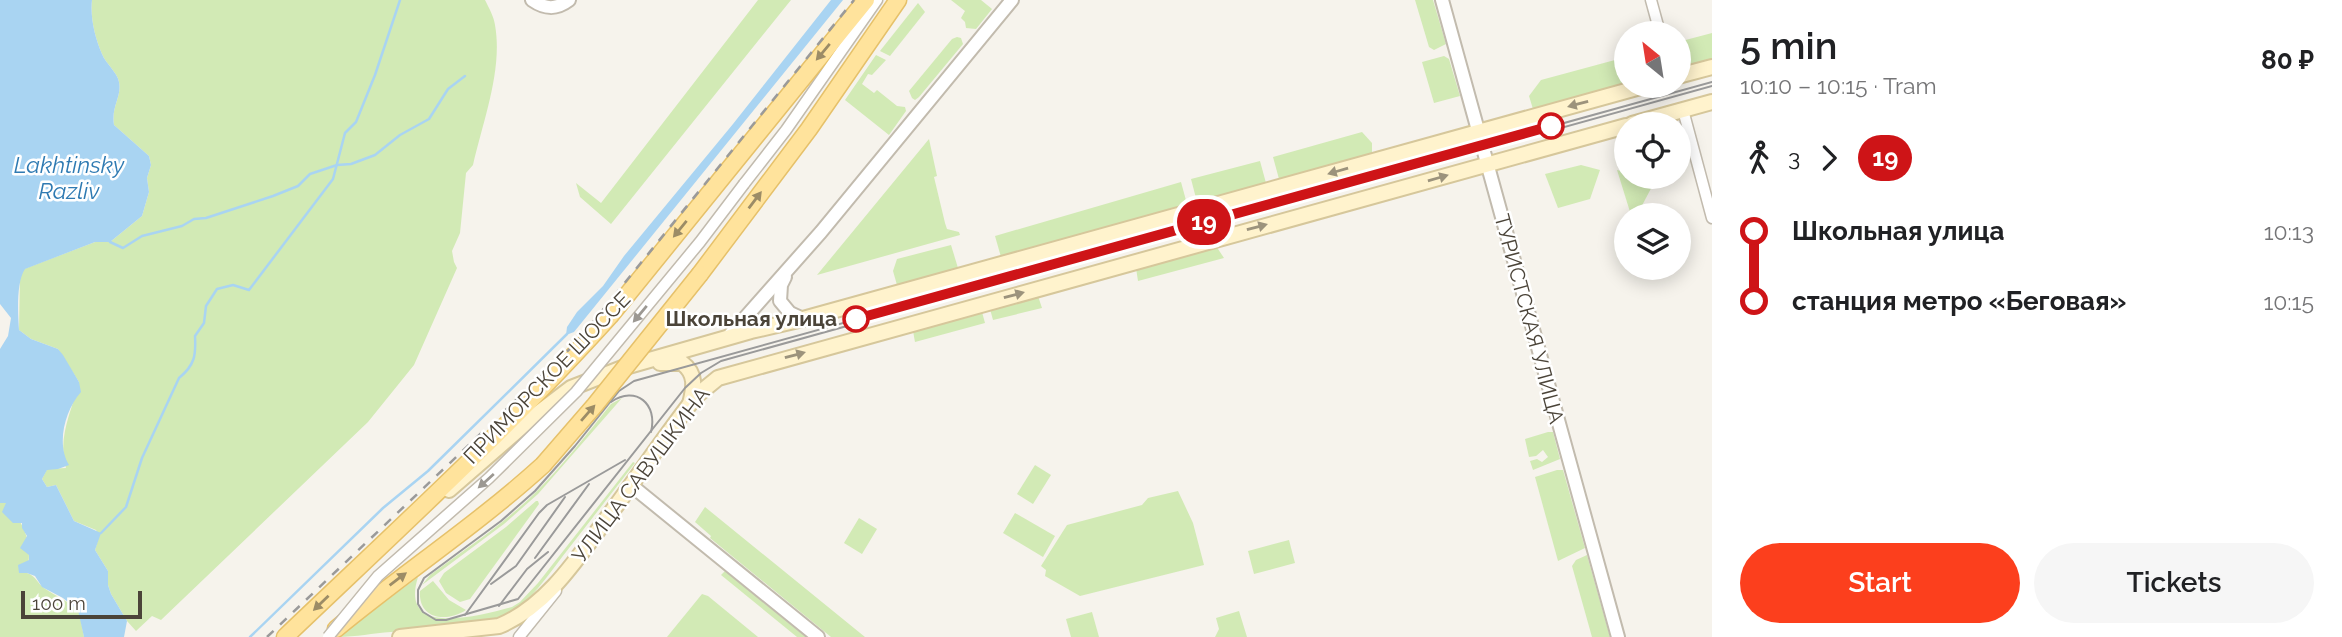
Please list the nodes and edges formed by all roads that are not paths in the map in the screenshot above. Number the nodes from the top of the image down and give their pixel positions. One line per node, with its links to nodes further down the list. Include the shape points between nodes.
1 (532, 0): 9 (street, via 542,7)
2 (569, 0): 9 (street)
3 (866, 0): 27 (main road, ПРИМОРСКОЕ ШОССЕ, one-way to 27, via 596,331)
4 (877, 0): 30 (street, one-way to 30, bridge, via 700,242 576,392 489,478 378,576)
5 (898, 0): 30 (main road, one-way to 5, bridge, via 543,465 700,274)
6 (1012, 0): 21 (street)
7 (1441, 0): 18 (street, ТУРИСТСКАЯ УЛИЦА)
8 (1651, 0): 10 (street)
9 (551, 4)
10 (1657, 21)
11 (1712, 67): 12 (main road)
12 (1691, 73)
13 (1614, 94): 18 (main road, one-way to 18)
14 (1712, 102): 15 (main road)
15 (1683, 110): 16 (main road); 20 (street)
16 (1676, 112)
17 (1614, 129): 19 (main road, УЛИЦА САВУШКИНА)
18 (1477, 132): 19 (street, ТУРИСТСКАЯ УЛИЦА); 22 (main road, one-way to 22)
19 (1487, 164): 25 (main road, УЛИЦА САВУШКИНА, one-way to 19, via 707,385 729,373); 34 (street, ТУРИСТСКАЯ УЛИЦА)
20 (1712, 218)
21 (795, 262): 22 (street, via 781,285 780,301); 23 (street)
22 (803, 319): 23 (main road)
23 (728, 337): 24 (main road)
24 (625, 367): 25 (main road, via 682,363 694,379); 27 (main road, via 553,400)
25 (689, 405): 26 (main road, УЛИЦА САВУШКИНА)
26 (632, 486): 28 (main road, УЛИЦА САВУШКИНА); 33 (street)
27 (387, 538): 29 (main road, ПРИМОРСКОЕ ШОССЕ, one-way to 29)
28 (576, 561): 31 (main road, УЛИЦА САВУШКИНА, via 536,604 512,621 484,629); 32 (street)
29 (285, 637)
30 (327, 637)
31 (400, 637)
32 (519, 637)
33 (818, 637)
34 (1618, 637)

